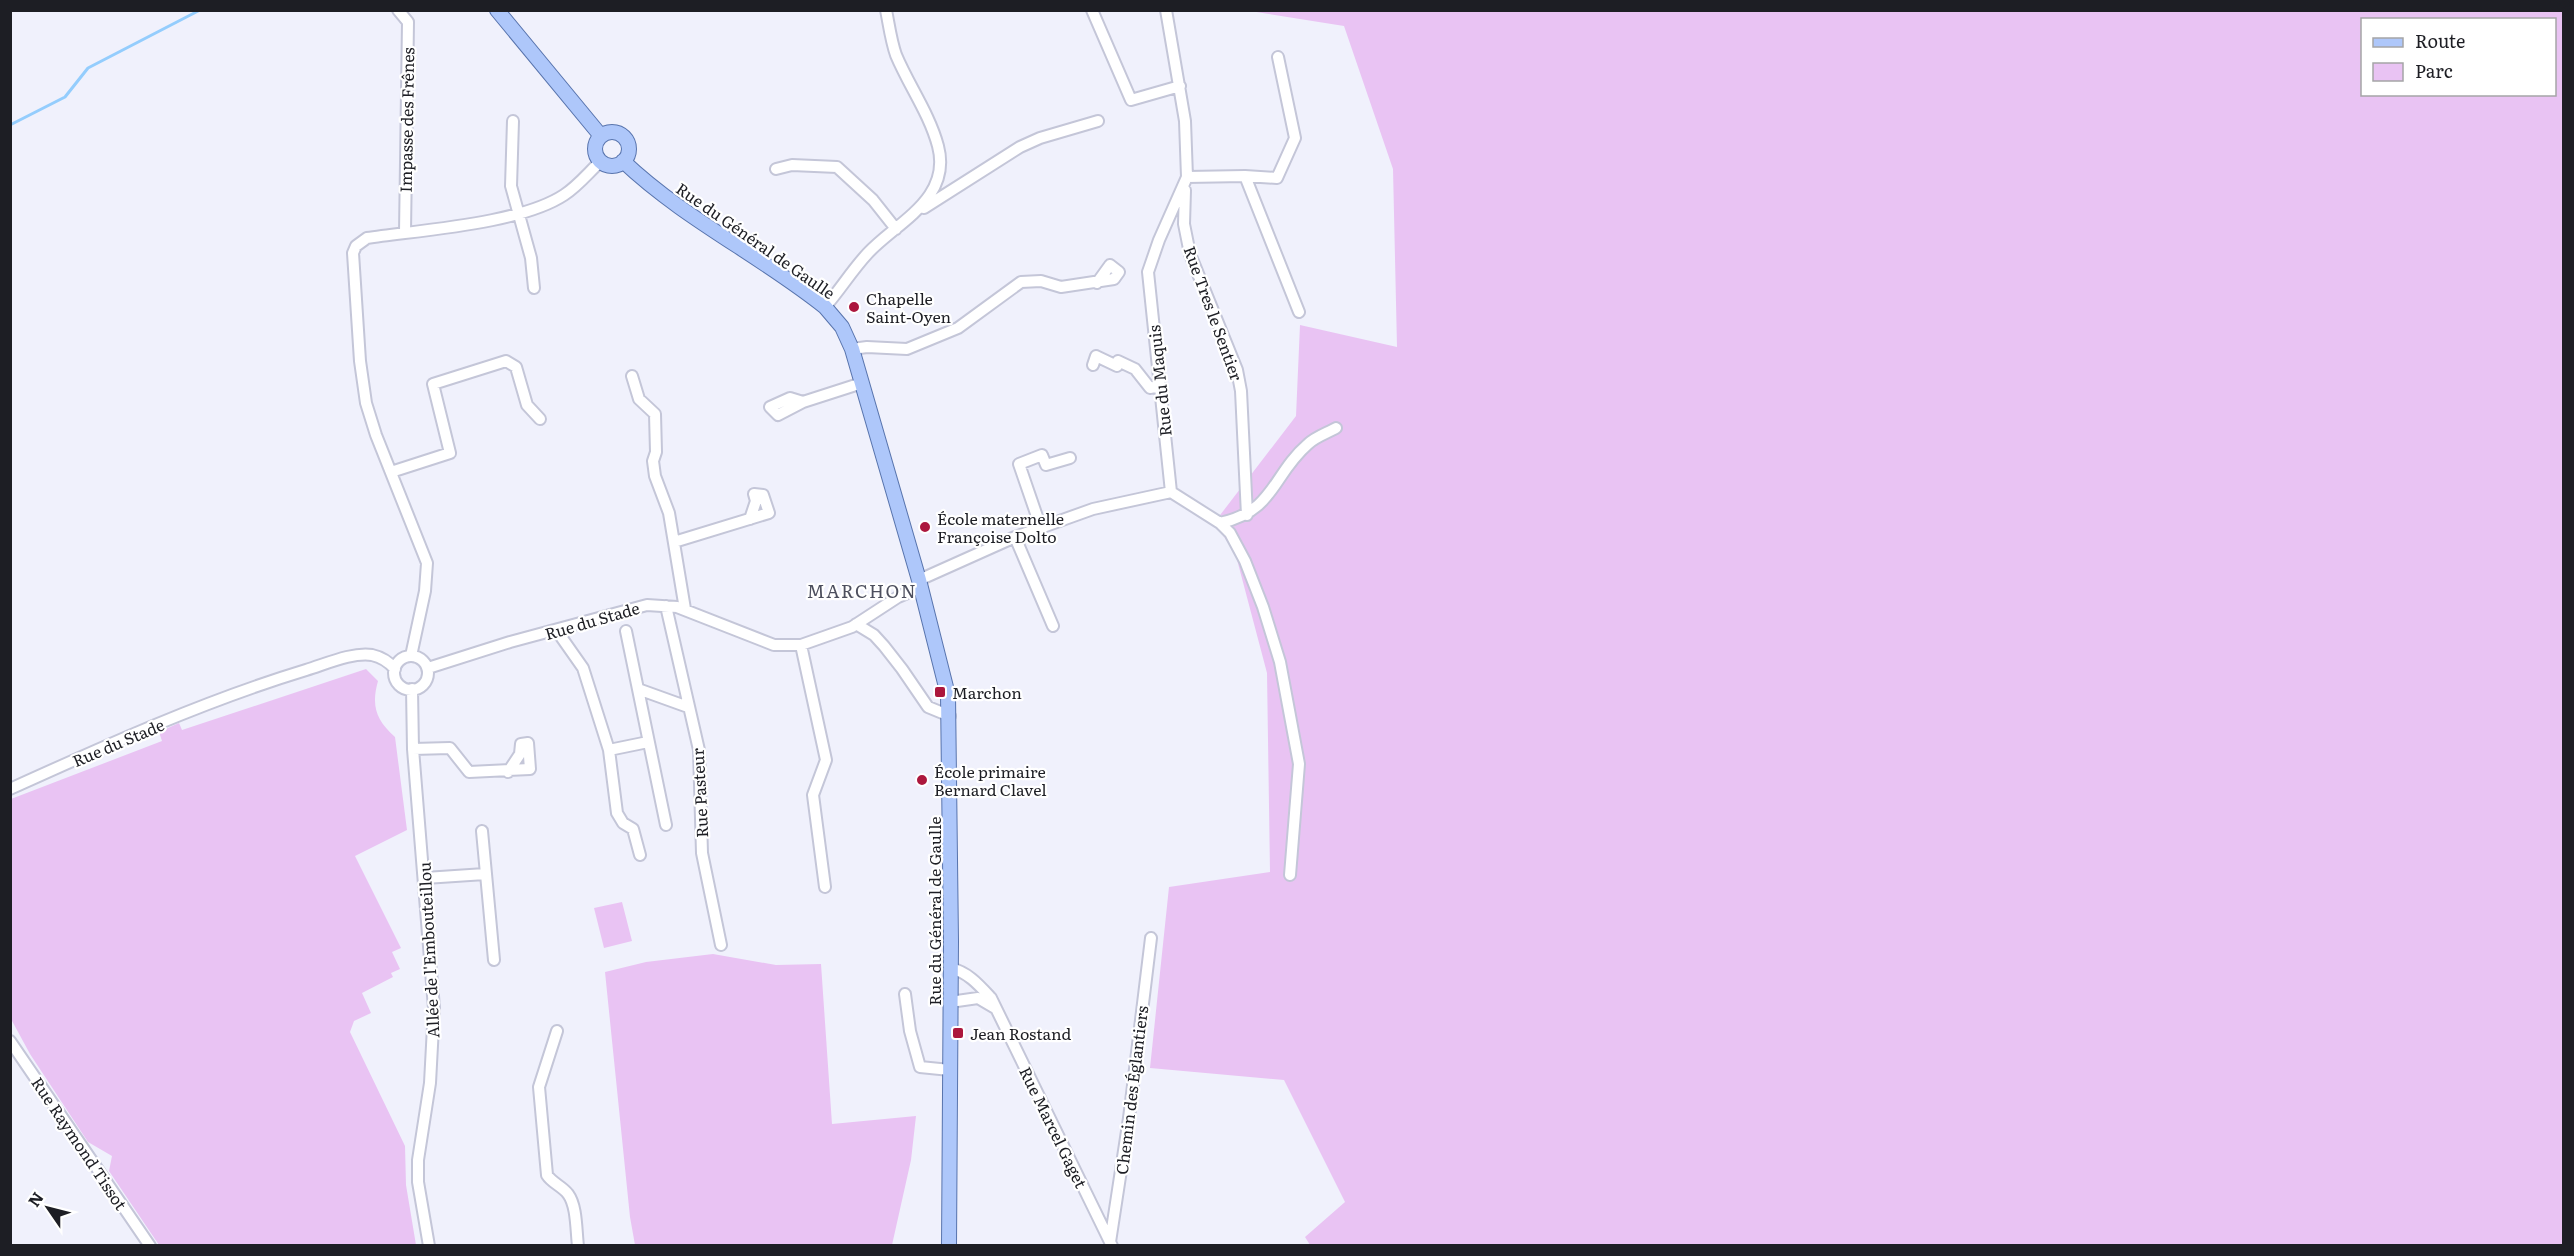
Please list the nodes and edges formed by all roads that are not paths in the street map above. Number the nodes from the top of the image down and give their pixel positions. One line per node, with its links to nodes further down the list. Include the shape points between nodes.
1 (398, 10): 19 (street, Impasse des Frênes, via 408,22)
2 (497, 10): 10 (main road)
3 (886, 10): 17 (street, via 896,53 939,148 940,173 935,188)
4 (1092, 10): 7 (street, via 1131,100)
5 (1166, 10): 7 (street, Rue du Maquis)
6 (1278, 57): 14 (street, via 1295,138 1277,178)
7 (1180, 86): 15 (street, Rue du Maquis)
8 (513, 121): 16 (street, via 511,186)
9 (1098, 121): 17 (street, via 1020,147)
10 (601, 136): 11 (main road, via 595,151); 12 (main road, via 615,132 624,137 629,147)
11 (601, 161): 12 (main road, via 615,165); 16 (street, via 565,195)
12 (624, 161): 22 (main road, Rue du Général de Gaulle, via 704,225)
13 (776, 169): 18 (street, via 792,165 837,167)
14 (1245, 176): 15 (street); 23 (street)
15 (1186, 180): 28 (street, Rue du Maquis, via 1148,272); 35 (street, Rue Tres le Sentier, via 1184,224 1190,254 1237,370 1241,391)
16 (519, 213): 19 (street); 21 (street)
17 (916, 213): 18 (street)
18 (896, 228): 22 (street, via 859,262)
19 (405, 232): 33 (street, via 367,238 354,253 366,403)
20 (1097, 283): 24 (street, via 1061,287 1041,281 1021,282 958,328 907,349)
21 (534, 288)
22 (825, 307): 24 (main road, Rue du Général de Gaulle, via 842,327)
23 (1299, 312)
24 (852, 349): 27 (main road, Rue du Général de Gaulle)
25 (1093, 365): 28 (street, via 1096,356 1117,366 1118,361 1135,369 1150,388)
26 (632, 376): 40 (street, via 639,399 655,414 655,476 669,513)
27 (862, 383): 29 (street); 41 (main road, Rue du Général de Gaulle)
28 (1159, 386): 34 (street, Rue du Maquis)
29 (803, 402)
30 (540, 419): 33 (street, via 527,405 516,367 506,361 433,384 450,453)
31 (1336, 428): 35 (street, via 1309,442 1269,494)
32 (1070, 458): 38 (street, via 1046,465 1042,455 1018,464)
33 (391, 472): 49 (street, via 427,563)
34 (1171, 492): 37 (street); 38 (street, via 1093,509)
35 (1246, 515): 37 (street)
36 (750, 519): 40 (street)
37 (1220, 523): 65 (street, via 1230,532 1245,561 1280,662 1299,764)
38 (1041, 528): 39 (street)
39 (1015, 537): 41 (street); 45 (street)
40 (674, 542): 43 (street)
41 (920, 583): 44 (street, Rue du Stade); 55 (main road, Rue du Général de Gaulle, via 945,677)
42 (666, 606): 43 (street, Rue du Stade); 46 (street, Rue du Stade, via 647,605); 54 (street, Rue Pasteur)
43 (685, 609): 48 (street, Rue du Stade, via 774,645)
44 (856, 624): 48 (street, Rue du Stade); 55 (street, via 874,635 894,658 928,707)
45 (1053, 626)
46 (557, 631): 50 (street, Rue du Stade); 58 (street, via 583,668)
47 (626, 631): 53 (street)
48 (801, 645): 67 (street, via 825,760 813,795)
49 (411, 656): 50 (street, via 418,657); 51 (street, via 398,662)
50 (428, 668): 52 (street, via 425,682)
51 (395, 669): 52 (street, via 398,684); 60 (street, Rue du Stade, via 371,655 268,682 143,729)
52 (412, 689): 57 (street, Allée de l'Embouteillou)
53 (638, 689): 54 (street); 56 (street)
54 (688, 707): 69 (street, Rue Pasteur, via 699,750 702,853)
55 (950, 716): 71 (main road, Rue du Général de Gaulle)
56 (648, 742): 58 (street); 61 (street)
57 (413, 749): 59 (street, via 450,748 469,772); 66 (street, Allée de l'Embouteillou)
58 (609, 750): 63 (street, via 617,813 633,829)
59 (508, 772)
60 (10, 789)
61 (666, 825)
62 (482, 831): 64 (street)
63 (640, 855)
64 (485, 874): 66 (street); 70 (street)
65 (1290, 875)
66 (425, 878): 80 (street, Allée de l'Embouteillou, via 433,975 433,1046 418,1182)
67 (825, 888)
68 (1151, 938): 78 (street, Chemin des Églantiers)
69 (722, 945)
70 (494, 960)
71 (950, 968): 73 (main road, Rue du Général de Gaulle); 74 (street, Rue Marcel Gaget, via 979,984)
72 (904, 994): 77 (street, via 909,1031 920,1067)
73 (950, 1002): 74 (street, via 978,998); 77 (main road, Rue du Général de Gaulle)
74 (996, 1008): 78 (street, Rue Marcel Gaget)
75 (557, 1030): 81 (street, via 539,1087 545,1156 547,1175 572,1199)
76 (10, 1041): 79 (street, Rue Raymond Tissot)
77 (950, 1070): 82 (main road, Rue du Général de Gaulle)
78 (1111, 1244)
79 (150, 1245)
80 (429, 1245)
81 (578, 1245)
82 (949, 1245)

